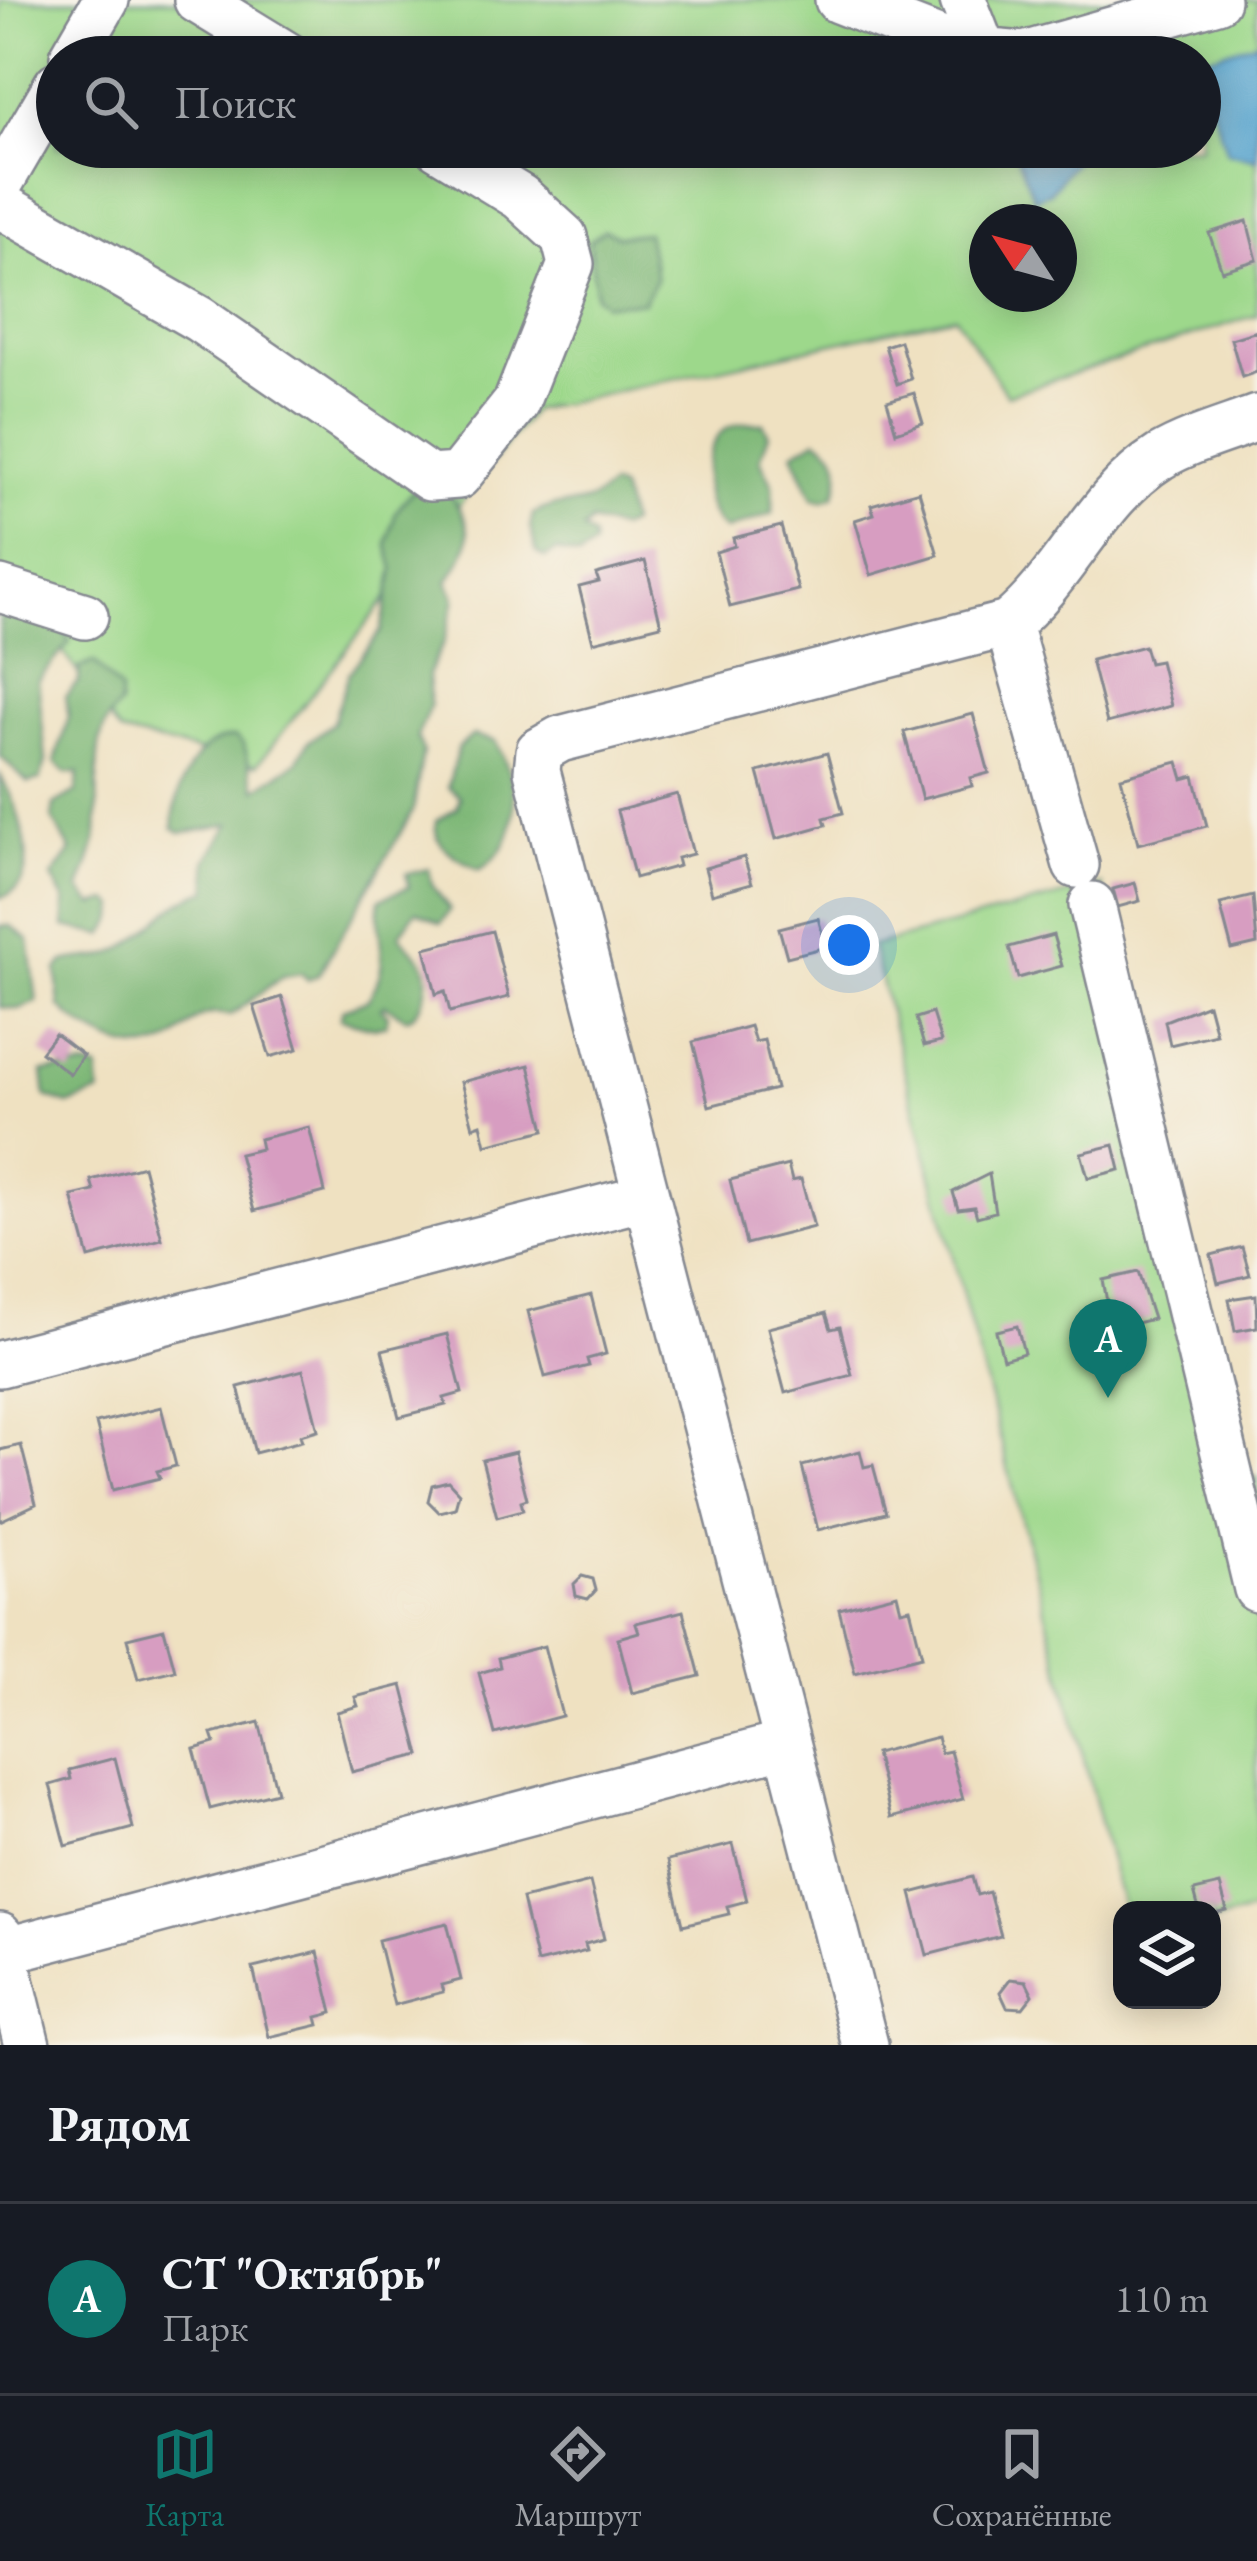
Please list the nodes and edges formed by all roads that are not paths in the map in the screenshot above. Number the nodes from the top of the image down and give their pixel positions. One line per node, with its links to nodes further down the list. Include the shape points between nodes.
1 (106, 0): 6 (street)
2 (197, 0): 7 (street)
3 (838, 0): 8 (street)
4 (963, 0): 9 (street)
5 (1217, 0): 10 (street)
6 (85, 36)
7 (256, 36)
8 (940, 36)
9 (976, 36)
10 (1093, 36)
11 (36, 121): 13 (street)
12 (472, 168): 14 (street, via 563,237 571,264 516,404 458,476 430,478 199,319)
13 (0, 183)
14 (0, 205)
15 (1257, 418): 18 (street, via 1159,458 1115,497 1037,600)
16 (0, 589): 17 (street)
17 (85, 616)
18 (1008, 624): 19 (street, via 560,739 539,752 537,771); 21 (street, via 1084,885)
19 (645, 1198): 20 (street); 22 (street)
20 (0, 1364)
21 (1257, 1588)
22 (787, 1744): 23 (street); 25 (street)
23 (2, 1943): 24 (street)
24 (27, 2045)
25 (865, 2045)

